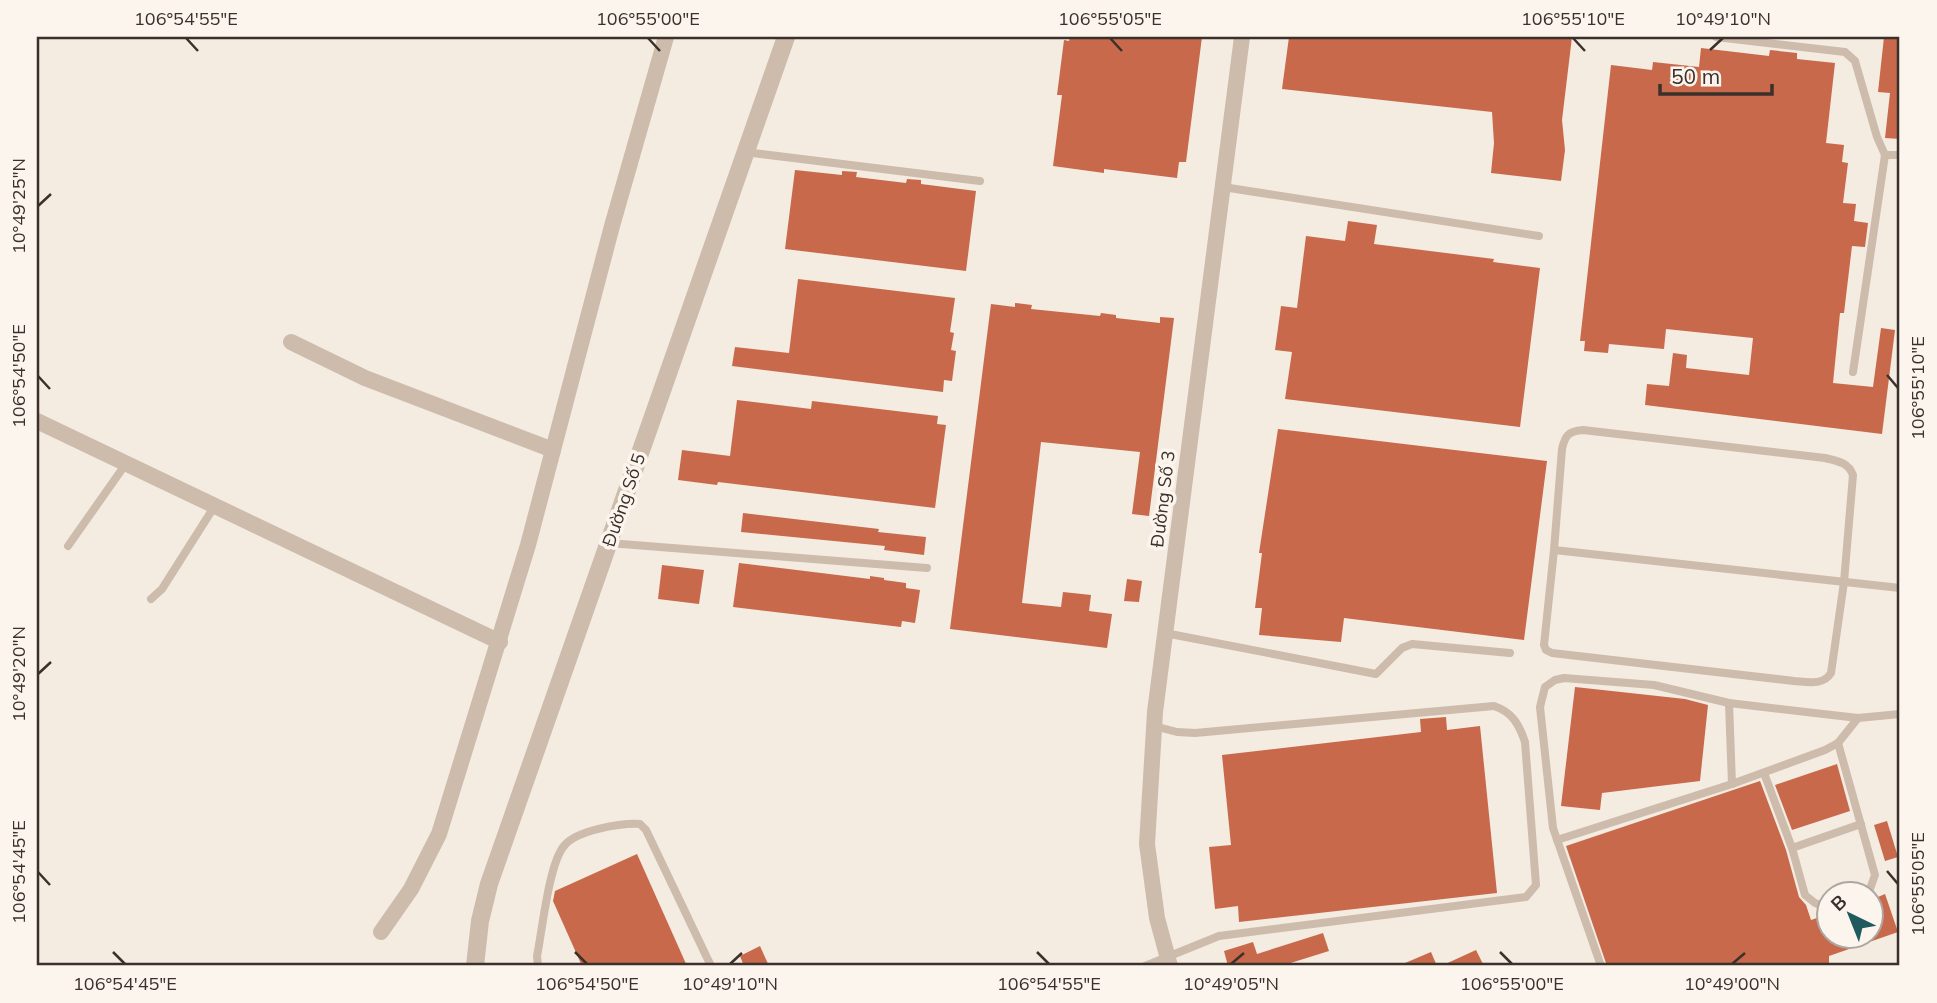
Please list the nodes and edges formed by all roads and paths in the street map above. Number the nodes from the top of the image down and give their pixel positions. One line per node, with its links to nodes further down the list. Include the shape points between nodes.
1 (666, 37): 14 (street)
2 (786, 37): 5 (street, Đường Số 5)
3 (1242, 37): 9 (street, Đường Số 3)
4 (1716, 37): 6 (lane, via 1845,52 1862,78)
5 (745, 152): 8 (lane); 17 (street, Đường Số 5)
6 (1885, 155): 7 (lane); 12 (lane)
7 (1900, 155)
8 (980, 181)
9 (1223, 187): 10 (lane); 24 (street, Đường Số 3)
10 (1539, 236)
11 (291, 342): 14 (street, via 365,378)
12 (1853, 372)
13 (37, 421): 15 (street)
14 (553, 450): 25 (street)
15 (125, 465): 16 (street); 18 (lane)
16 (214, 507): 23 (lane); 25 (street)
17 (609, 543): 20 (lane); 41 (street, Đường Số 5, via 489,884)
18 (68, 546)
19 (1555, 550): 21 (lane); 21 (lane, via 1546,650 1794,681 1819,682 1830,673); 21 (lane, via 1565,436 1583,430 1846,463 1853,475)
20 (927, 568)
21 (1844, 582): 22 (lane)
22 (1900, 588)
23 (151, 599)
24 (1165, 632): 26 (lane, via 1376,674 1412,644); 30 (street, Đường Số 3)
25 (500, 642): 39 (street, via 439,834 411,889)
26 (1510, 653)
27 (1729, 704): 29 (lane); 33 (lane); 35 (lane, via 1654,685 1564,678 1545,687 1540,707)
28 (1900, 714): 29 (lane)
29 (1858, 718): 31 (lane)
30 (1154, 726): 40 (street, Đường Số 3, via 1147,844); 40 (lane, via 1195,733 1494,706 1506,710 1525,742 1536,885 1526,897 1219,936)
31 (1838, 743): 32 (lane); 34 (lane)
32 (1764, 773): 33 (lane); 36 (lane)
33 (1731, 784): 35 (lane)
34 (1861, 824): 36 (lane); 37 (lane)
35 (1557, 840): 45 (lane)
36 (1791, 848): 38 (lane, via 1805,895)
37 (1873, 880)
38 (1814, 902)
39 (381, 932)
40 (1168, 961): 44 (lane)
41 (475, 966)
42 (538, 966): 43 (lane, via 555,866 564,845 578,836 633,823 646,830)
43 (711, 966)
44 (1144, 966)
45 (1601, 966)

